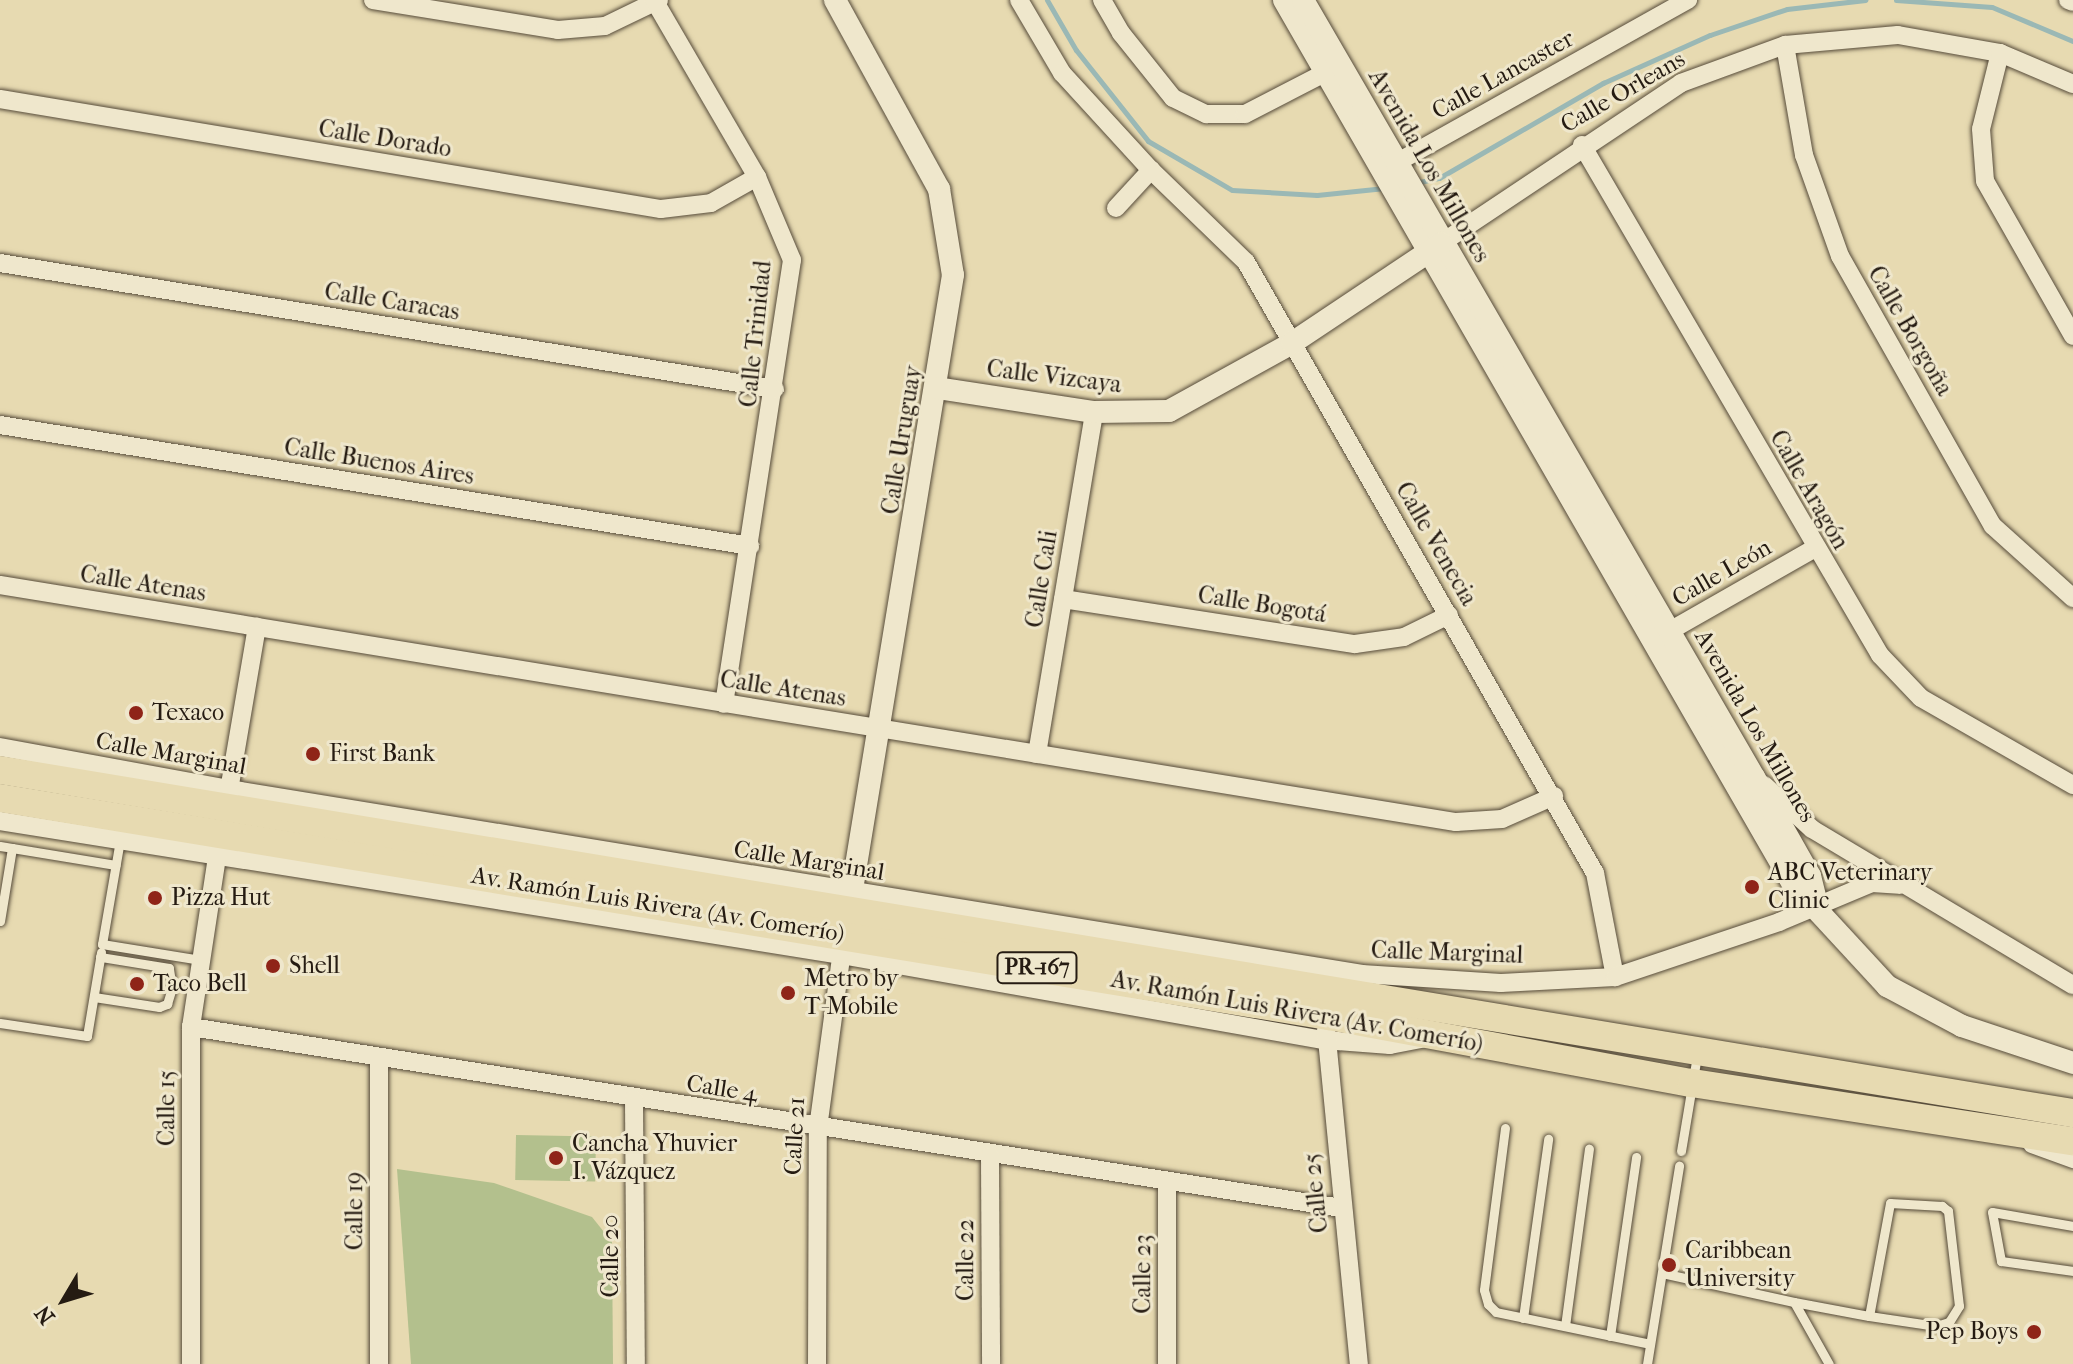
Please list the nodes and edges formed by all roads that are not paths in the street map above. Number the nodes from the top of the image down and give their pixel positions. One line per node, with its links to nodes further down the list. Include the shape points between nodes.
1 (373, 0): 8 (street, via 558,30 605,26)
2 (835, 0): 23 (street, Calle Uruguay, via 939,189 953,275)
3 (1019, 0): 16 (street, Calle Venecia, via 1062,73)
4 (1102, 0): 11 (street, via 1173,98 1206,114 1245,114)
5 (1284, 0): 11 (street, Avenida Los Millones)
6 (1303, 0): 11 (street, Avenida Los Millones)
7 (1688, 0): 15 (street, Calle Lancaster)
8 (656, 1): 17 (street, Calle Trinidad)
9 (1785, 45): 10 (street, Calle Orleans, via 1898,35); 14 (street, Calle Orleans, via 1681,83); 30 (street, Calle Borgoña, via 1804,155 1840,256 1993,526)
10 (2000, 53): 12 (street, Calle Orleans); 21 (street, via 1981,129 1985,181)
11 (1334, 68): 15 (street, Avenida Los Millones)
12 (2073, 84)
13 (0, 99): 17 (street, Calle Dorado, via 661,209 711,203)
14 (1582, 145): 19 (street, Calle Orleans); 28 (street, Calle Aragón)
15 (1390, 166): 19 (street, Avenida Los Millones)
16 (1151, 170): 18 (street); 22 (street, Calle Venecia, via 1246,262)
17 (757, 177): 24 (street, Calle Trinidad, via 792,260)
18 (1116, 208)
19 (1436, 246): 22 (street, Calle Orleans); 34 (street, Avenida Los Millones)
20 (0, 263): 24 (street, Calle Caracas)
21 (2073, 336)
22 (1292, 343): 25 (street, Calle Vizcaya, via 1169,411); 32 (street, Calle Venecia)
23 (937, 388): 25 (street, Calle Vizcaya); 36 (street, Calle Uruguay)
24 (775, 389): 27 (street, Calle Trinidad)
25 (1094, 412): 31 (street, Calle Cali)
26 (0, 425): 27 (street, Calle Buenos Aires)
27 (750, 546): 35 (street, Calle Trinidad)
28 (1815, 548): 34 (street, Calle León); 41 (street, Calle Aragón, via 1880,655 1921,698)
29 (0, 585): 33 (street, Calle Atenas)
30 (2073, 598)
31 (1063, 599): 32 (street, Calle Bogotá, via 1355,644 1404,637); 38 (street, Calle Cali)
32 (1449, 615): 42 (street, Calle Venecia)
33 (257, 627): 35 (street, Calle Atenas); 45 (street, Calle 15)
34 (1662, 635): 40 (street, Avenida Los Millones); 51 (street, Avenida Los Millones, via 1793,884)
35 (724, 704): 36 (street, Calle Atenas)
36 (881, 729): 38 (street, Calle Atenas); 53 (street, Calle Uruguay)
37 (0, 747): 45 (street, Calle Marginal)
38 (1037, 754): 42 (street, Calle Atenas, via 1456,822 1502,819)
39 (0, 770): 45 (main road, Av. Ramón Luis Rivera (Av. Comerío) / PR-167)
40 (1754, 777): 50 (street, via 1812,829); 51 (street, Avenida Los Millones, via 1810,876)
41 (2073, 785)
42 (1554, 796): 57 (street, Calle Venecia, via 1595,873)
43 (0, 798): 45 (main road, Av. Ramón Luis Rivera (Av. Comerío) / PR-167)
44 (0, 821): 46 (street, Calle Marginal)
45 (223, 822): 46 (street, Calle Marginal); 53 (main road, Av. Ramón Luis Rivera (Av. Comerío) / PR-167); 53 (street, Calle Marginal); 56 (street, Calle 15)
46 (120, 840): 49 (lane)
47 (0, 846): 48 (lane)
48 (12, 848): 49 (lane); 52 (lane)
49 (116, 865): 54 (lane)
50 (1899, 885): 51 (street, Calle Marginal, via 1872,883); 58 (street)
51 (1817, 905): 57 (street, Calle Marginal); 65 (street, via 1887,986 1962,1026)
52 (0, 921)
53 (847, 924): 57 (street, Calle Marginal, via 1362,974 1501,983); 62 (main road, Av. Ramón Luis Rivera (Av. Comerío) / PR-167); 63 (main road, Av. Ramón Luis Rivera (Av. Comerío) / PR-167); 69 (street, Calle 21)
54 (102, 944): 55 (lane); 56 (lane)
55 (100, 957): 59 (lane); 59 (lane, via 169,968 172,988 167,1004 159,1007)
56 (201, 960): 61 (street, Calle 15)
57 (1615, 977)
58 (2073, 985)
59 (94, 997): 60 (lane, via 87,1036)
60 (0, 1023)
61 (191, 1027): 64 (street, Calle 4); 91 (street, Calle 15)
62 (1326, 1028): 66 (main road, Av. Ramón Luis Rivera (Av. Comerío) / PR-167, via 1436,1036); 81 (street, Calle 25)
63 (1697, 1052): 66 (lane); 68 (main road, Av. Ramón Luis Rivera (Av. Comerío) / PR-167)
64 (379, 1058): 67 (street, Calle 4); 92 (street, Calle 19)
65 (2073, 1063)
66 (1692, 1083): 71 (main road, Av. Ramón Luis Rivera (Av. Comerío) / PR-167); 75 (lane)
67 (634, 1099): 69 (street, Calle 4); 93 (street, Calle 20)
68 (2073, 1113)
69 (818, 1128): 76 (street, Calle 4); 94 (street, Calle 21)
70 (1505, 1128): 87 (lane, via 1484,1290 1496,1312)
71 (1992, 1129): 73 (main road, Av. Ramón Luis Rivera (Av. Comerío) / PR-167); 78 (street)
72 (1548, 1139): 87 (lane)
73 (2073, 1141)
74 (1589, 1149): 88 (lane)
75 (1681, 1151)
76 (990, 1156): 80 (street, Calle 4); 95 (street, Calle 22)
77 (1636, 1157): 89 (lane)
78 (2073, 1159)
79 (1679, 1166): 84 (lane)
80 (1167, 1184): 81 (street, Calle 4); 96 (street, Calle 23)
81 (1341, 1208): 97 (street, Calle 25)
82 (2073, 1226): 83 (lane, via 1992,1212 2001,1261)
83 (2073, 1271)
84 (1662, 1273): 85 (lane); 90 (lane)
85 (1794, 1302): 86 (lane); 99 (lane)
86 (1869, 1316): 86 (lane, via 1943,1326 1955,1315 1959,1306 1948,1211 1942,1206 1890,1203)
87 (1523, 1318): 88 (lane)
88 (1565, 1326): 89 (lane)
89 (1610, 1336): 90 (lane)
90 (1650, 1344): 98 (lane)
91 (191, 1364)
92 (379, 1364)
93 (636, 1364)
94 (817, 1364)
95 (991, 1364)
96 (1167, 1364)
97 (1359, 1364)
98 (1647, 1364)
99 (1829, 1364)

